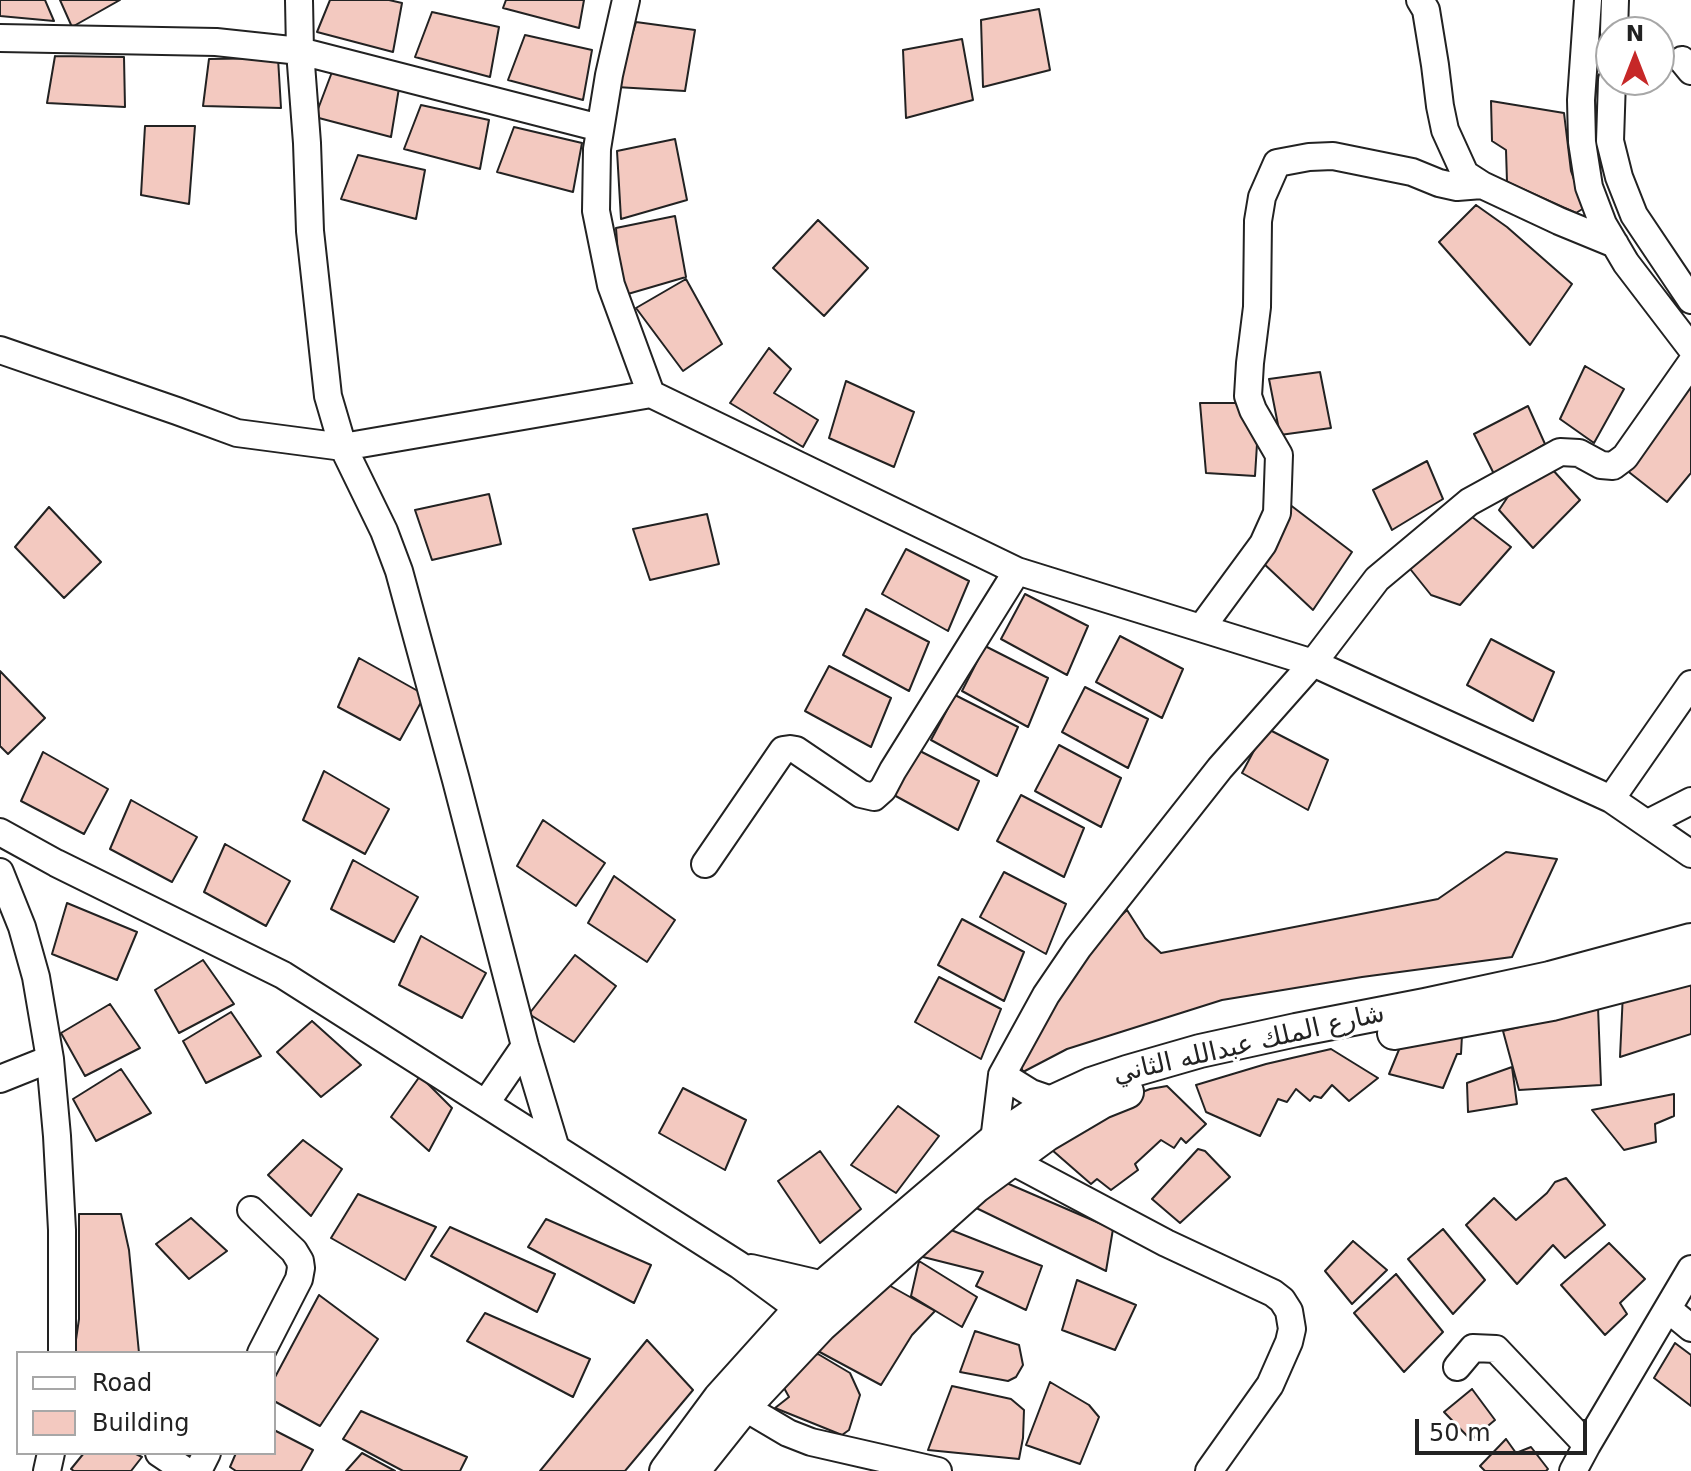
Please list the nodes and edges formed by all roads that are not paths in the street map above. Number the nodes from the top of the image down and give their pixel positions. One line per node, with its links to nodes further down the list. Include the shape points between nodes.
1 (299, 0): 6 (street)
2 (626, 0): 8 (street)
3 (1420, 0): 9 (street, via 1426,10 1445,130 1465,174)
4 (1588, 0): 10 (street, via 1582,142 1589,187)
5 (0, 38): 6 (street, via 216,42)
6 (300, 51): 8 (street); 16 (street, via 310,231 328,396)
7 (1611, 96): 11 (street, via 1610,141 1619,177 1634,215)
8 (600, 128): 15 (street, via 596,211 602,248)
9 (1482, 185): 10 (street); 18 (street, via 1457,187 1333,156 1277,163 1258,221 1248,396 1279,455 1277,513 1263,544)
10 (1615, 244): 12 (street)
11 (1691, 300)
12 (1691, 348)
13 (0, 350): 16 (street, via 237,433)
14 (1691, 363): 19 (street, via 1625,457 1613,466 1560,452 1469,502 1377,579)
15 (651, 394): 16 (street); 17 (street)
16 (343, 447): 30 (street, via 399,571)
17 (1017, 571): 18 (street); 26 (street, via 883,789 874,797 861,794 796,750 783,750)
18 (1202, 627): 19 (street)
19 (1313, 663): 21 (street); 32 (street, via 1220,768 1078,948)
20 (1691, 684): 21 (street)
21 (1611, 799): 23 (street)
22 (1691, 801): 23 (street)
23 (1648, 823): 25 (street)
24 (0, 832): 35 (street, via 283,975)
25 (1690, 852)
26 (705, 864)
27 (0, 872): 31 (street, via 36,977)
28 (1691, 940): 34 (main road, شارع الملك عبدالله الثاني, via 1550,978 1200,1051 1091,1084)
29 (1691, 968): 37 (main road, شارع الملك عبدالله الثاني, via 1552,1004 1161,1082 1102,1102 1046,1135)
30 (525, 1046): 35 (street); 36 (street)
31 (50, 1059): 33 (street); 45 (street, via 62,1230)
32 (1002, 1075): 34 (street); 37 (street)
33 (0, 1079)
34 (1054, 1101): 37 (main road, شارع الملك عبدالله الثاني)
35 (486, 1103): 36 (street)
36 (556, 1149): 39 (street)
37 (1002, 1150): 41 (main road, شارع الملك عبدالله الثاني, via 975,1187); 55 (street, via 1166,1243 1282,1300 1292,1329 1285,1351 1270,1385)
38 (251, 1210): 46 (street, via 294,1251 301,1268)
39 (739, 1265): 41 (street); 43 (street)
40 (1691, 1269): 42 (street)
41 (837, 1292): 43 (main road, شارع الملك عبدالله الثاني)
42 (1668, 1309): 44 (street); 49 (street)
43 (810, 1317): 48 (main road, شارع الملك عبدالله الثاني); 52 (main road, شارع الملك عبدالله الثاني, via 720,1398)
44 (1691, 1328)
45 (62, 1351)
46 (262, 1351)
47 (1457, 1367): 49 (street, via 1473,1348 1496,1349)
48 (744, 1407): 53 (main road, شارع الملك عبدالله الثاني); 54 (street, via 811,1442)
49 (1587, 1445): 56 (street)
50 (162, 1455): 51 (street)
51 (186, 1471)
52 (666, 1471)
53 (693, 1471)
54 (938, 1471)
55 (1209, 1471)
56 (1573, 1471)

